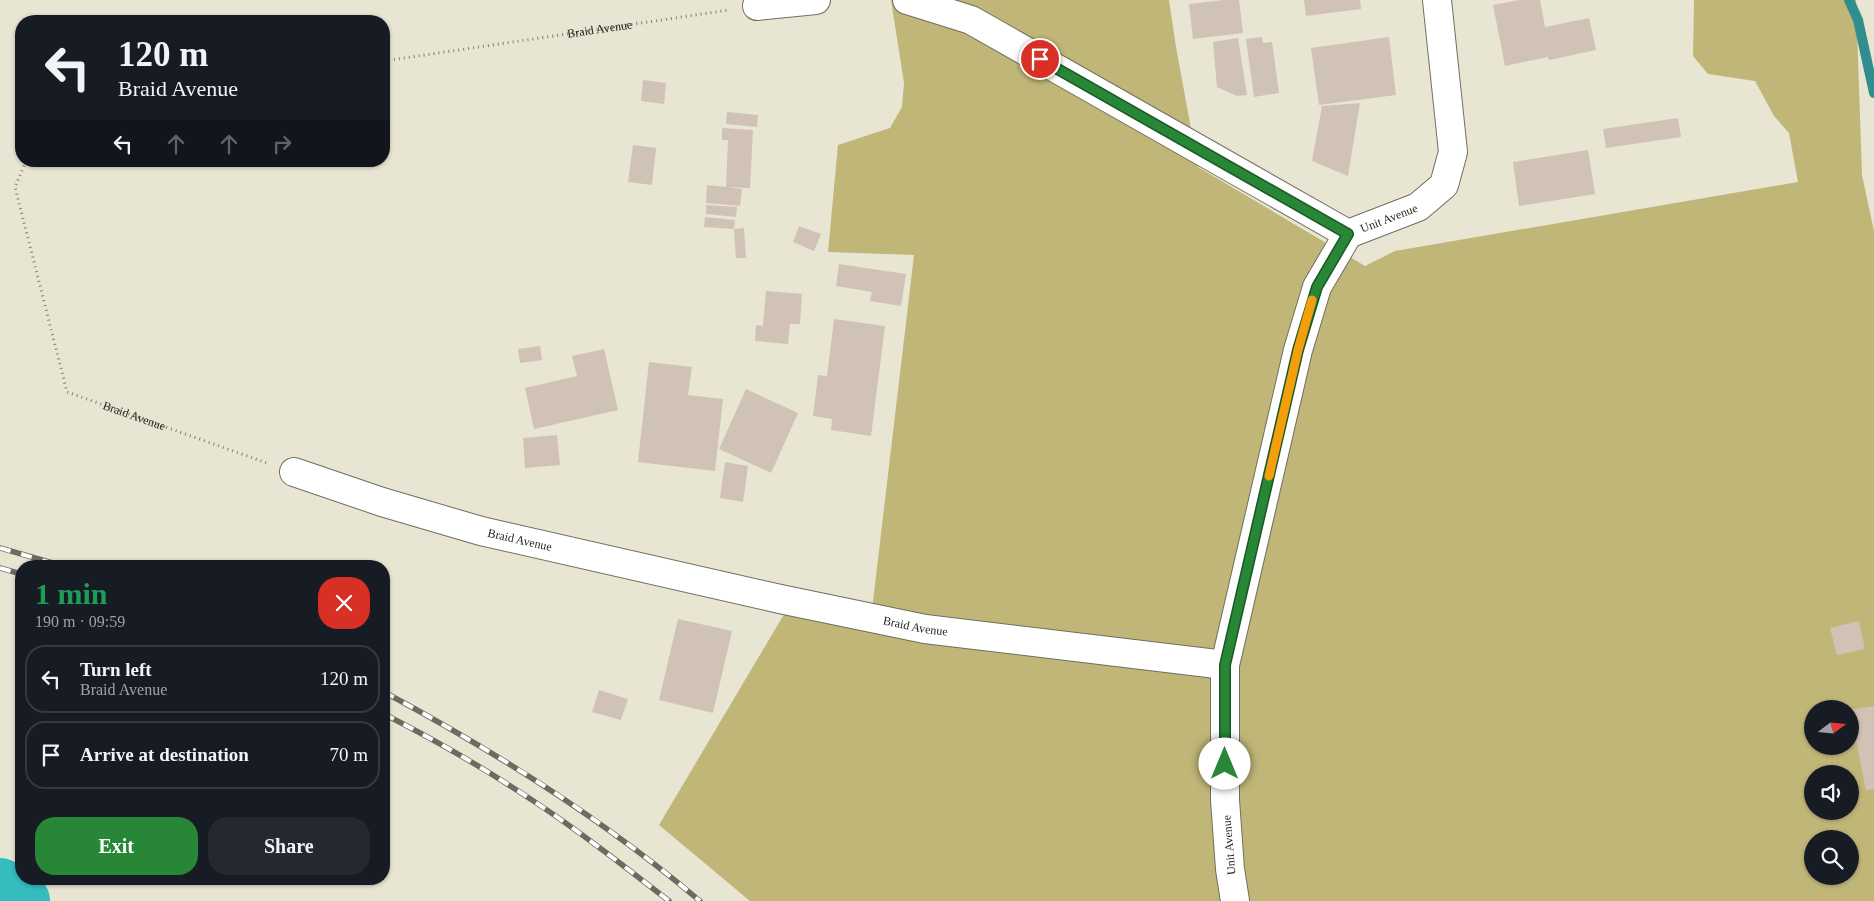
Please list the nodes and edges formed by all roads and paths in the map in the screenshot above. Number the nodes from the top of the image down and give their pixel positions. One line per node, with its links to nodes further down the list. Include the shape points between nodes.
1 (816, 0): 4 (street)
2 (907, 0): 7 (street, via 971,20)
3 (1437, 0): 7 (street, Unit Avenue, via 1453,152 1444,185 1418,207)
4 (757, 6): 5 (path, Braid Avenue)
5 (390, 60)
6 (23, 167): 8 (path, Braid Avenue, via 15,187 67,392)
7 (1348, 234): 9 (street, Unit Avenue, via 1317,287 1298,350)
8 (294, 472): 9 (street, Braid Avenue, via 481,531 925,629)
9 (1225, 665): 10 (street, Unit Avenue, via 1225,800)
10 (1235, 901)

